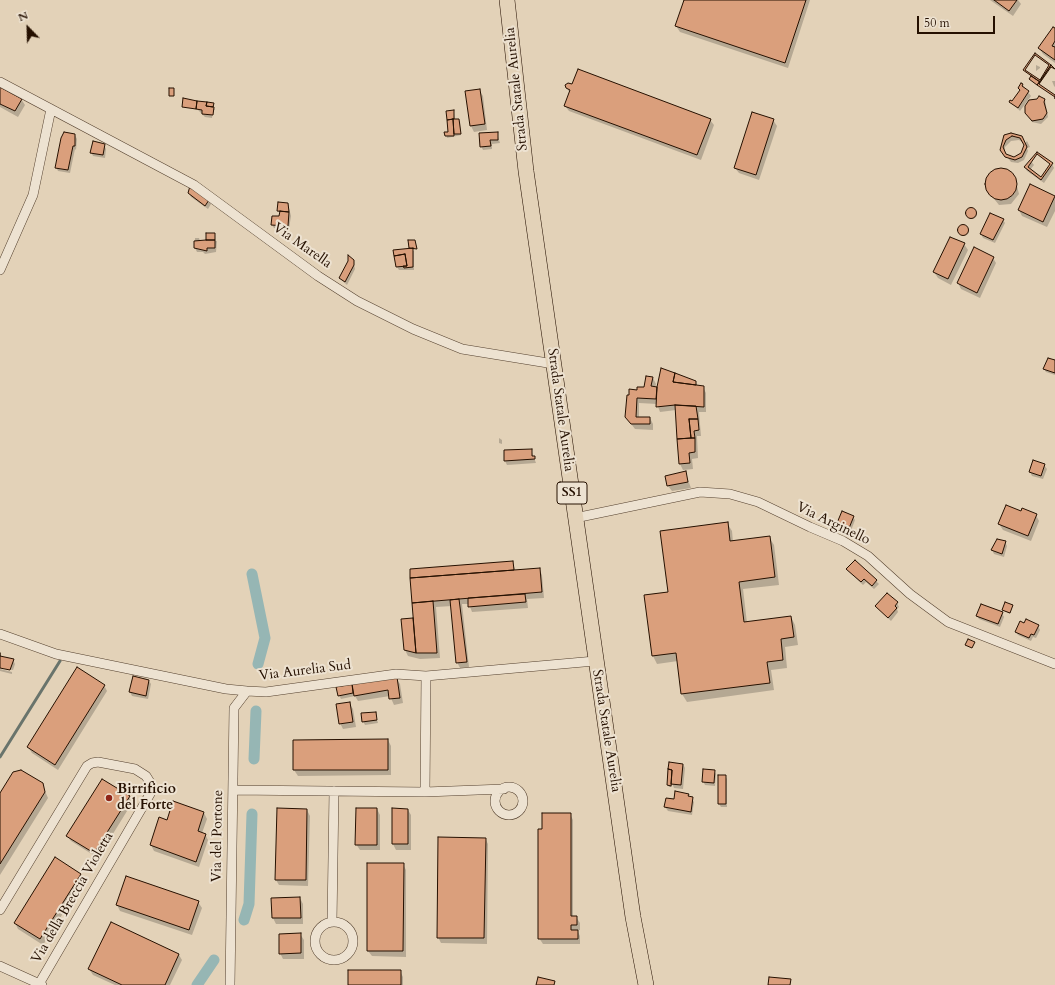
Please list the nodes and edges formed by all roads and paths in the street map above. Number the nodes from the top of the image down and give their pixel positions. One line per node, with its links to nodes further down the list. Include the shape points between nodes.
1 (507, 0): 5 (main road, Strada Statale Aurelia / SS1, via 526,171)
2 (0, 82): 3 (street, Via Marella)
3 (50, 109): 4 (street, via 33,195); 5 (street, Via Marella, via 194,184 318,276 357,301 412,330 462,349)
4 (0, 270)
5 (554, 364): 6 (main road, Strada Statale Aurelia / SS1)
6 (575, 518): 8 (main road, Strada Statale Aurelia / SS1); 9 (street, Via Arginello, via 700,492 730,494 758,502 843,541 868,556 910,594 948,622)
7 (0, 634): 11 (street, Via Aurelia Sud, via 56,654 226,689)
8 (595, 661): 10 (street, Via Aurelia Sud); 21 (main road, Strada Statale Aurelia / SS1, via 633,917)
9 (1055, 664)
10 (426, 676): 11 (street, Via Aurelia Sud, via 396,674 266,692); 15 (street)
11 (247, 691): 13 (street, Via del Portone, via 234,708)
12 (504, 789): 15 (street)
13 (233, 790): 14 (street); 20 (street, Via del Portone)
14 (334, 791): 15 (street); 17 (street)
15 (425, 792)
16 (0, 910): 19 (street, Via della Breccia Violetta, via 87,766 92,762 98,762 135,769 146,776 151,784 150,794)
17 (332, 922): 17 (street, via 317,932 316,945 322,956 339,960 353,947 352,935 344,925)
18 (0, 966): 19 (street)
19 (41, 984)
20 (230, 985)
21 (646, 985)

